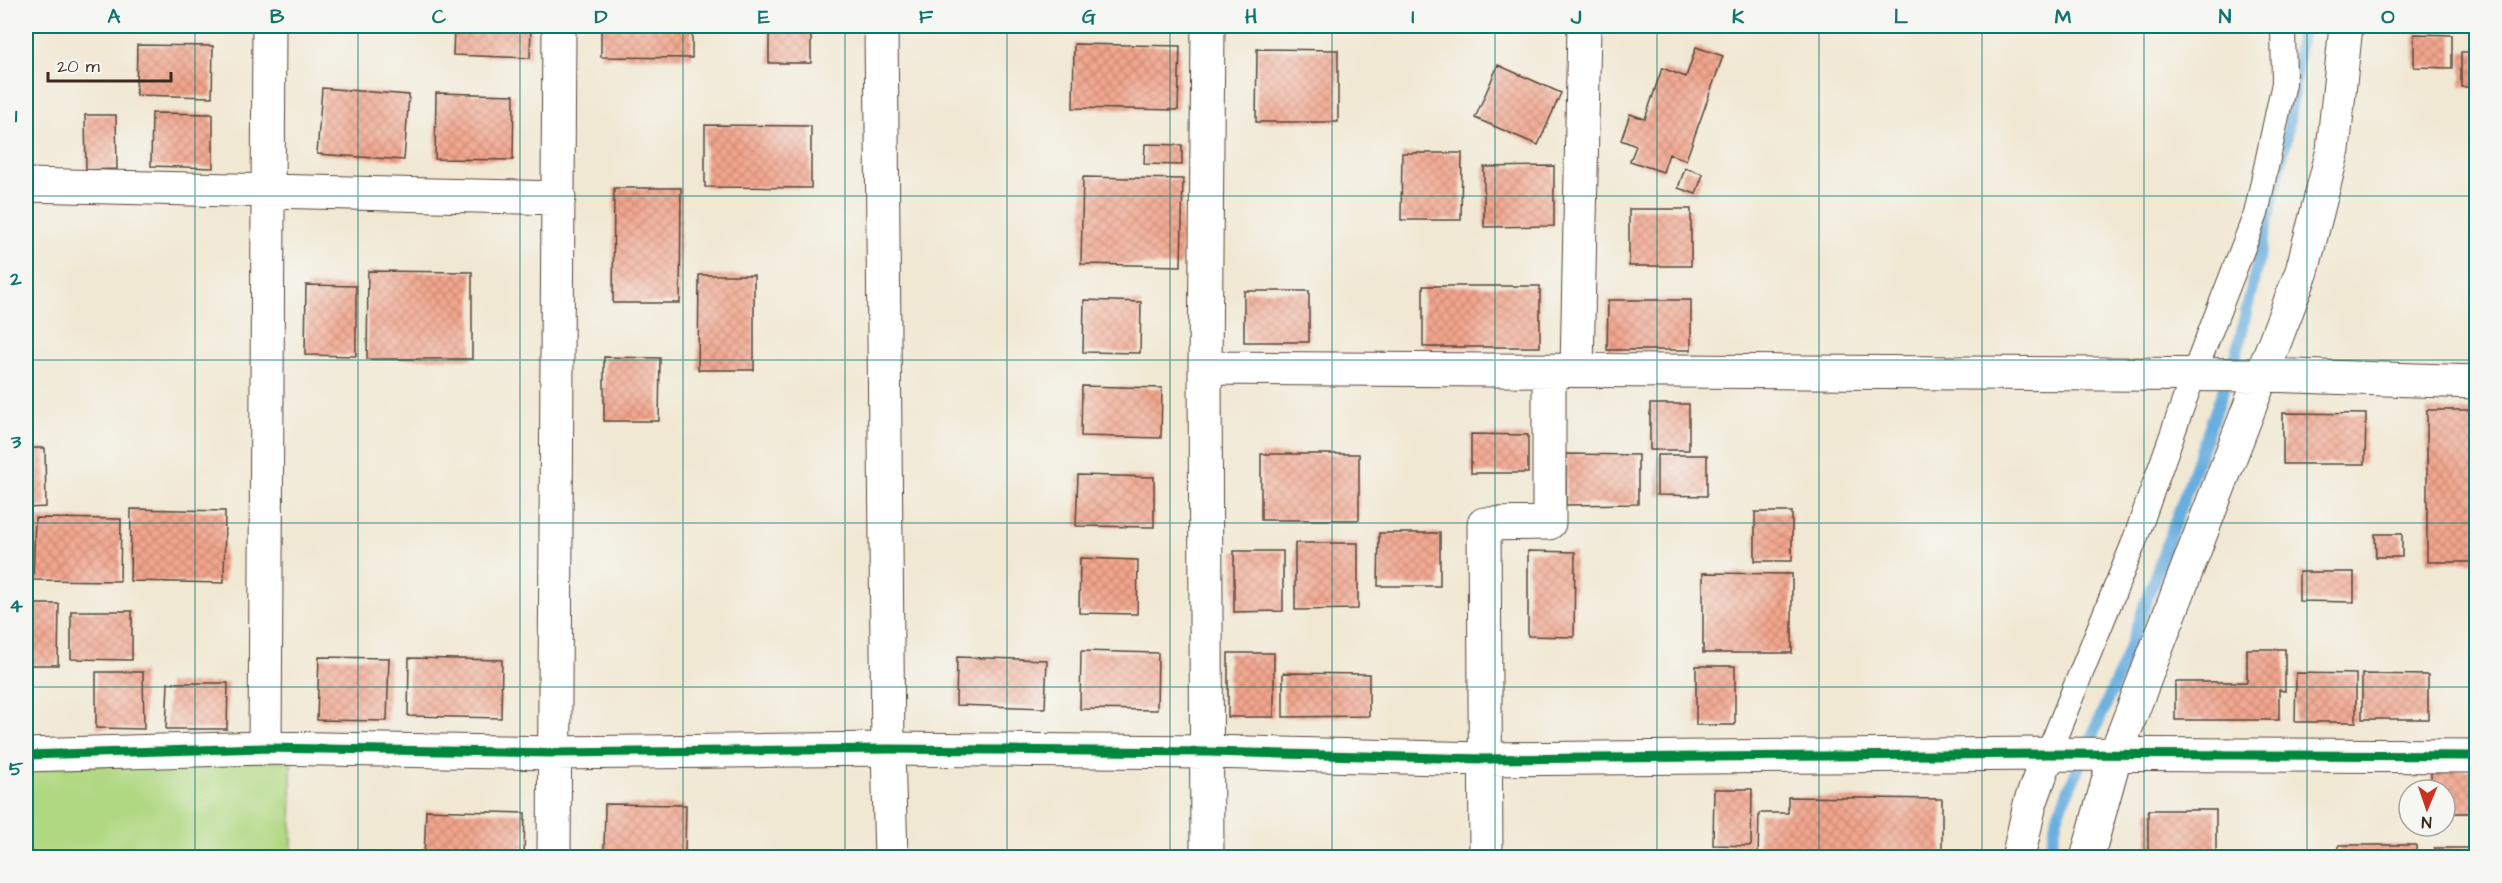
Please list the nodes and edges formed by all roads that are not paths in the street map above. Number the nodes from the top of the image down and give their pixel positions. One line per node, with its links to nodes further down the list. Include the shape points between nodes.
1 (269, 26): 9 (street)
2 (559, 26): 10 (street)
3 (881, 26): 17 (street)
4 (1208, 26): 11 (street)
5 (1584, 26): 12 (street)
6 (2283, 26): 14 (lane, via 2284,83 2256,214)
7 (2346, 26): 13 (street, via 2333,150 2302,271)
8 (26, 185): 9 (street)
9 (269, 192): 10 (street); 16 (street)
10 (559, 198): 19 (street)
11 (1205, 368): 12 (street); 18 (street)
12 (1563, 371): 14 (street); 24 (street, via 1549,523 1484,524)
13 (2263, 375): 14 (street); 15 (street); 22 (street)
14 (2193, 376): 20 (lane, via 2133,545)
15 (2476, 382)
16 (265, 748): 19 (street); 21 (street)
17 (888, 749): 18 (street); 19 (street); 26 (street)
18 (1207, 752): 24 (street); 27 (street)
19 (554, 753): 25 (street)
20 (2048, 754): 22 (street); 24 (street); 29 (street, via 2030,804)
21 (26, 755)
22 (2115, 756): 23 (street); 30 (street)
23 (2476, 756)
24 (1484, 759): 28 (street)
25 (554, 858)
26 (891, 858)
27 (1207, 858)
28 (1486, 858)
29 (2018, 858)
30 (2087, 858)

